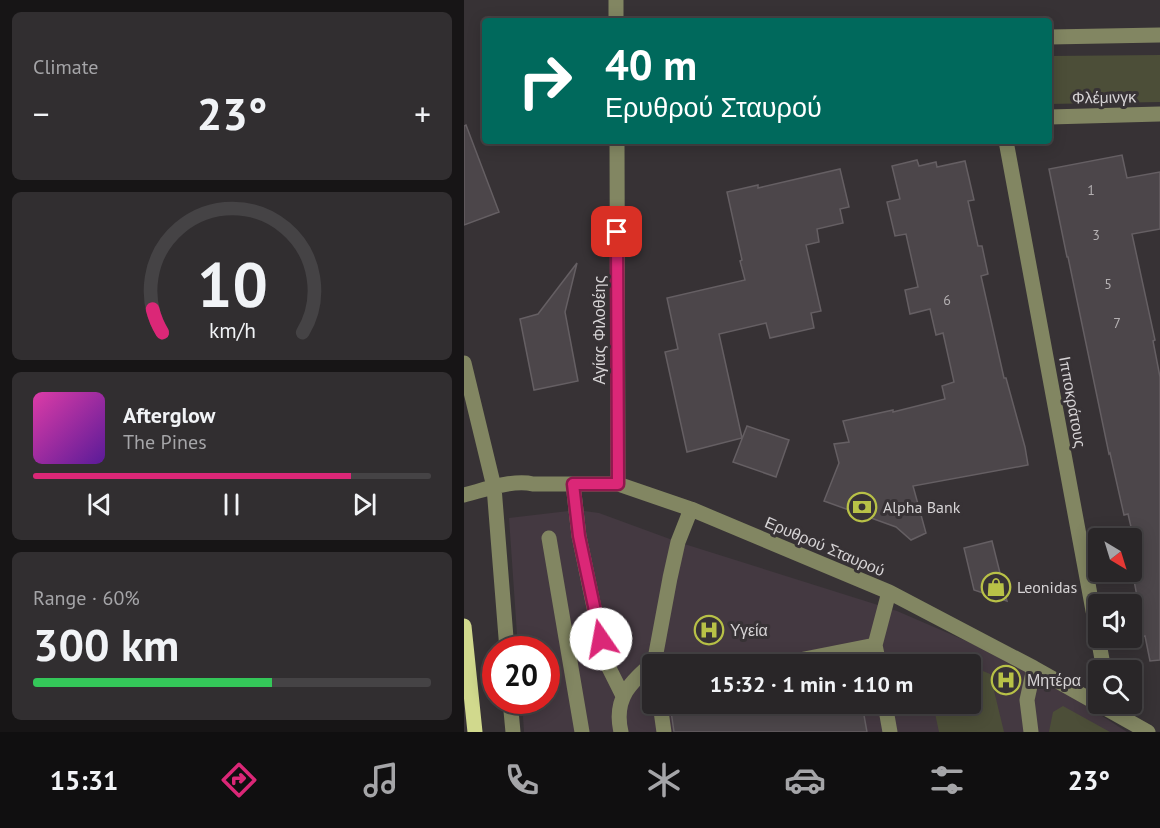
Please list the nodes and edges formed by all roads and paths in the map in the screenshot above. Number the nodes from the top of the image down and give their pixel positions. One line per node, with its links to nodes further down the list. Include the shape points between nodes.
1 (616, 0): 2 (street)
2 (617, 18)
3 (1160, 35): 4 (street)
4 (1052, 38)
5 (1160, 114): 6 (street, Φλέμινγκ)
6 (1052, 117)
7 (617, 144): 11 (street, Αγίας Φιλοθέης)
8 (1007, 144): 23 (street, Ιπποκράτους)
9 (464, 363): 12 (street)
10 (573, 484): 11 (street, Ερυθρού Σταυρού); 12 (street, Ερυθρού Σταυρού, via 525,482); 26 (street, via 579,536 605,660)
11 (618, 484): 14 (street, Ερυθρού Σταυρού)
12 (494, 487): 13 (street, Ερυθρού Σταυρού); 18 (street)
13 (464, 495)
14 (691, 509): 16 (street, Ερυθρού Σταυρού); 20 (street, via 678,542)
15 (549, 538): 34 (street)
16 (889, 591): 19 (street); 24 (street, Ερυθρού Σταυρού)
17 (464, 626): 32 (main road)
18 (506, 636)
19 (875, 645): 21 (street); 22 (street)
20 (656, 654)
21 (830, 654)
22 (877, 654)
23 (1102, 660)
24 (1034, 668): 27 (street, Ερυθρού Σταυρού); 38 (street, via 1026,700)
25 (642, 672): 26 (street)
26 (623, 696): 35 (street)
27 (1088, 696)
28 (511, 714): 33 (street)
29 (662, 714): 36 (street)
30 (887, 714): 37 (street)
31 (1120, 714): 39 (street, Ερυθρού Σταυρού)
32 (475, 732)
33 (513, 732)
34 (582, 732)
35 (621, 732)
36 (665, 732)
37 (890, 732)
38 (1031, 732)
39 (1148, 732)

